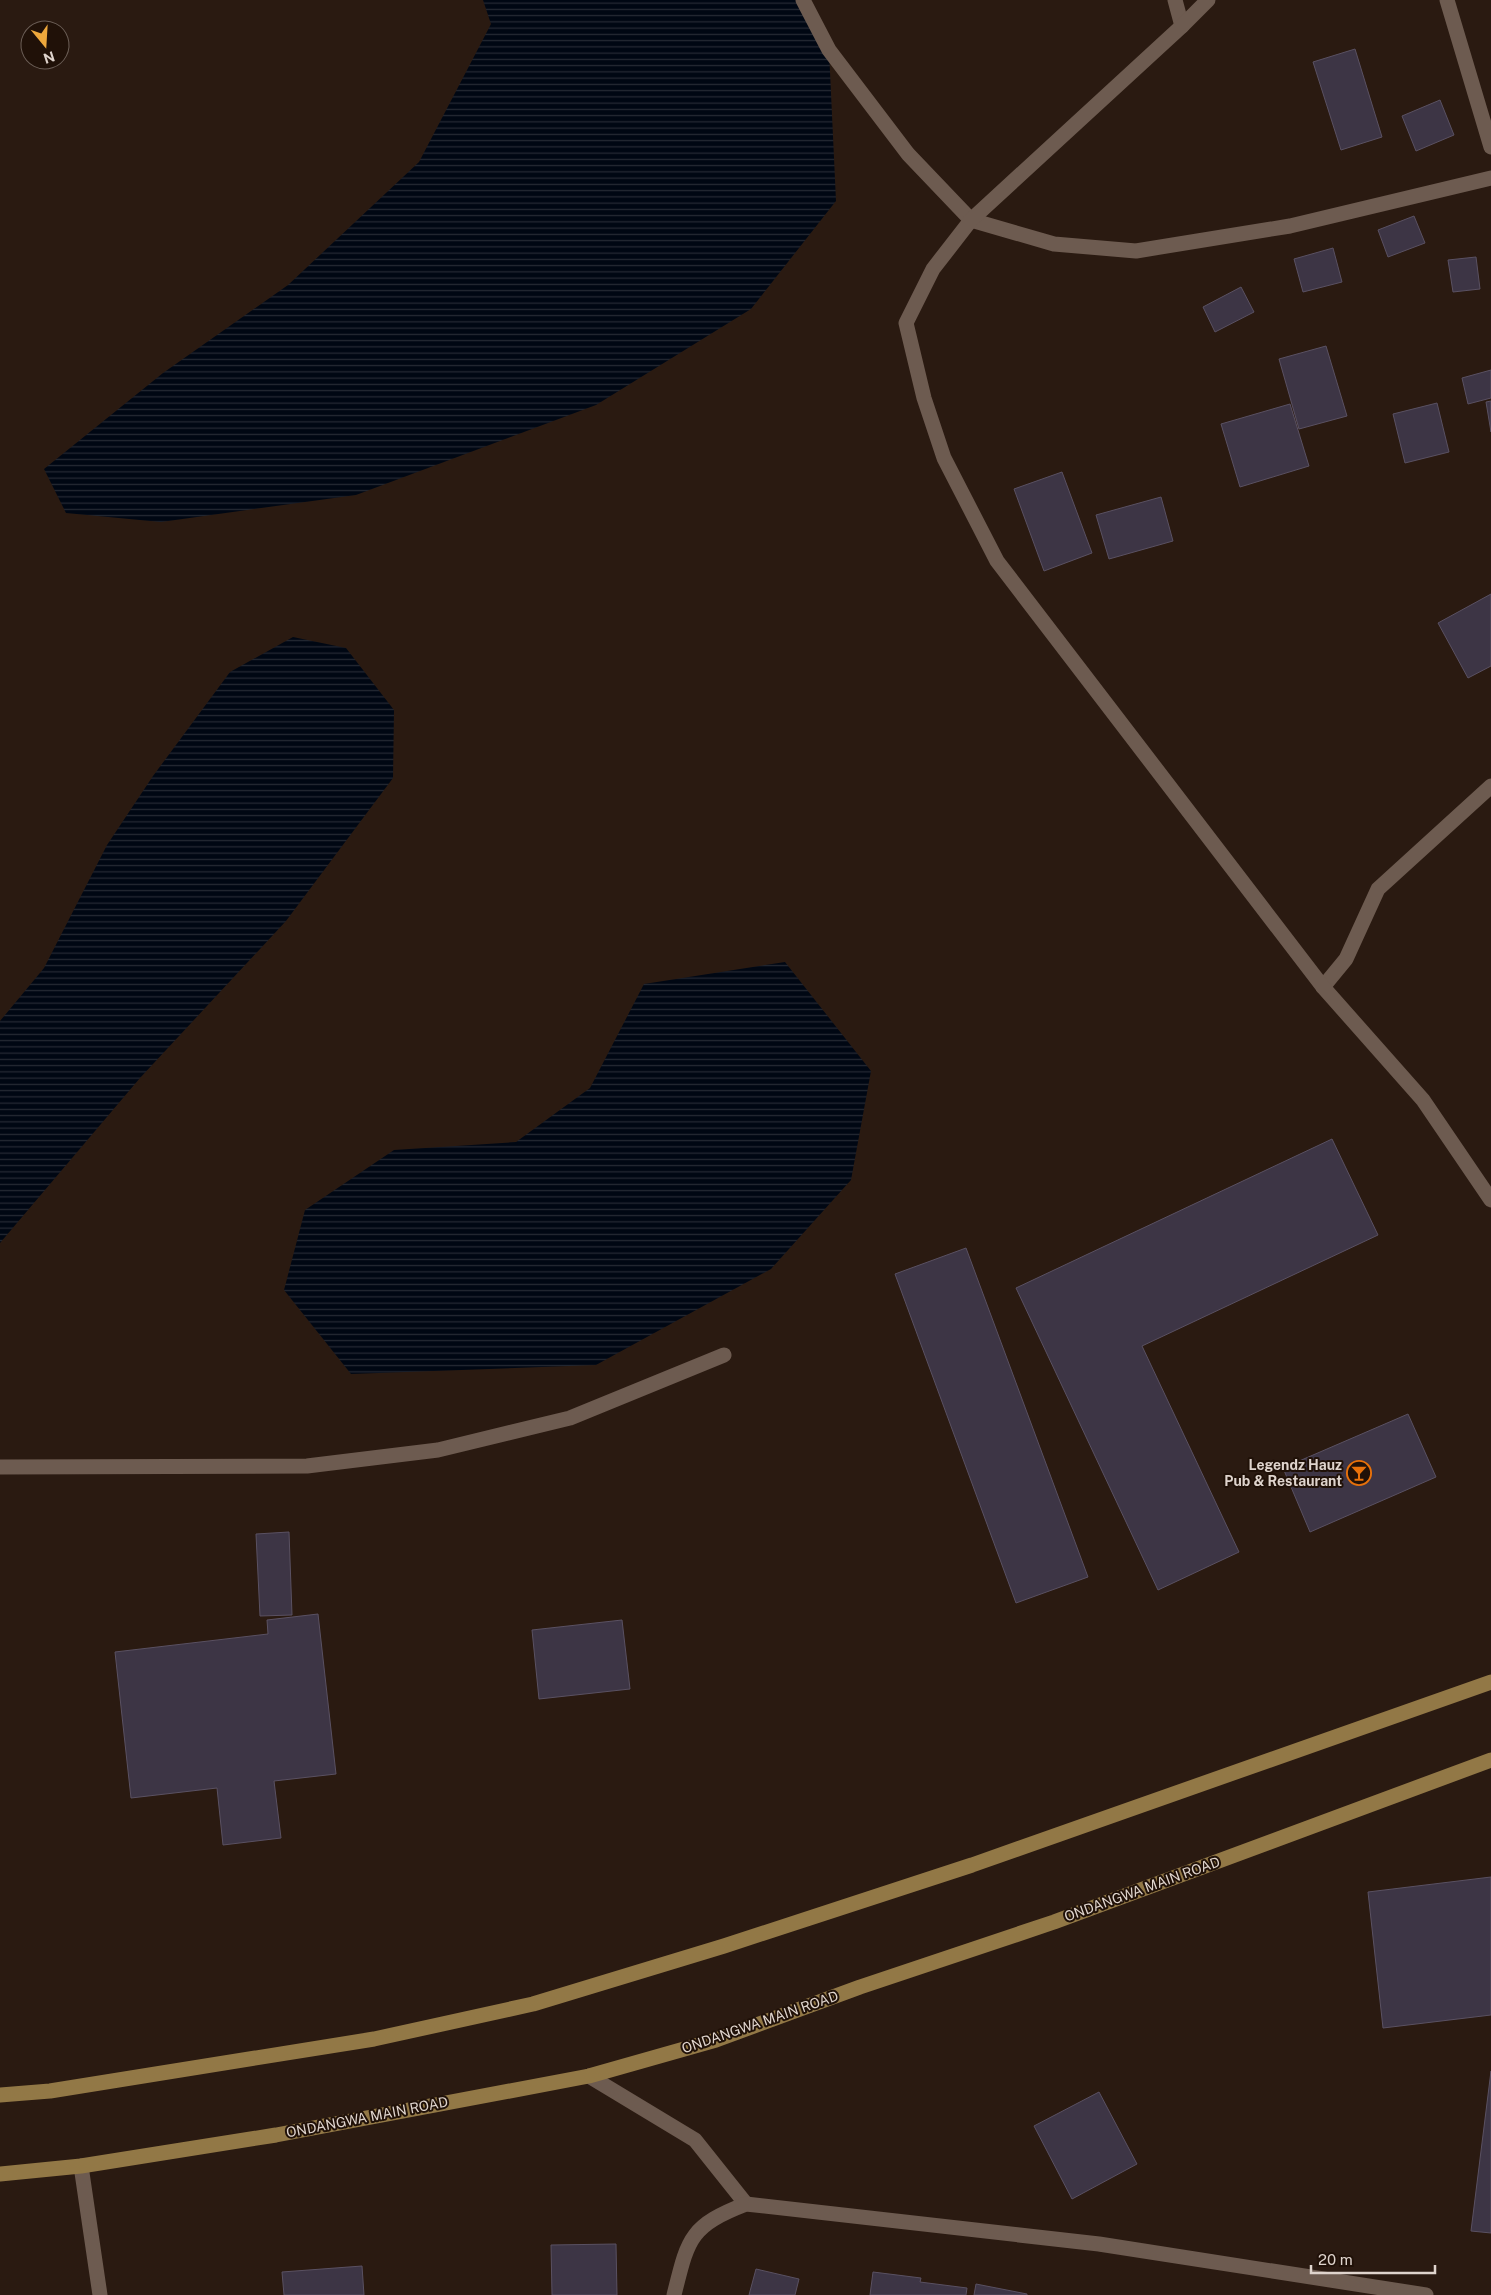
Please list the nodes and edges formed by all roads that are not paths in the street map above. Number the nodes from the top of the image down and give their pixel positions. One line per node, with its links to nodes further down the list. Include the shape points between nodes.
1 (803, 0): 8 (street, via 829,50 908,154)
2 (1174, 0): 5 (street)
3 (1208, 0): 5 (street)
4 (1447, 0): 6 (street)
5 (1182, 26): 8 (street)
6 (1491, 147)
7 (1491, 178): 8 (street, via 1290,226 1136,252 1054,244)
8 (972, 220): 10 (street, via 933,269 906,323 924,398 944,458 996,561)
9 (1491, 786): 10 (street, via 1378,888 1346,959)
10 (1323, 987): 11 (street, via 1423,1100)
11 (1491, 1200)
12 (724, 1355): 13 (street, via 570,1418 438,1450 307,1466)
13 (0, 1467)
14 (1491, 1682): 17 (main road, via 972,1866 533,2004 374,2039 50,2091)
15 (1491, 1760): 16 (main road, ONDANGWA MAIN ROAD, via 1063,1918 860,1986 716,2040)
16 (589, 2076): 18 (main road, ONDANGWA MAIN ROAD, via 276,2135); 20 (street, via 695,2140)
17 (0, 2096)
18 (81, 2166): 19 (main road, ONDANGWA MAIN ROAD); 21 (street)
19 (0, 2174)
20 (746, 2204): 22 (street, via 705,2224 690,2242); 23 (street, via 1099,2244)
21 (100, 2295)
22 (674, 2295)
23 (1426, 2295)

